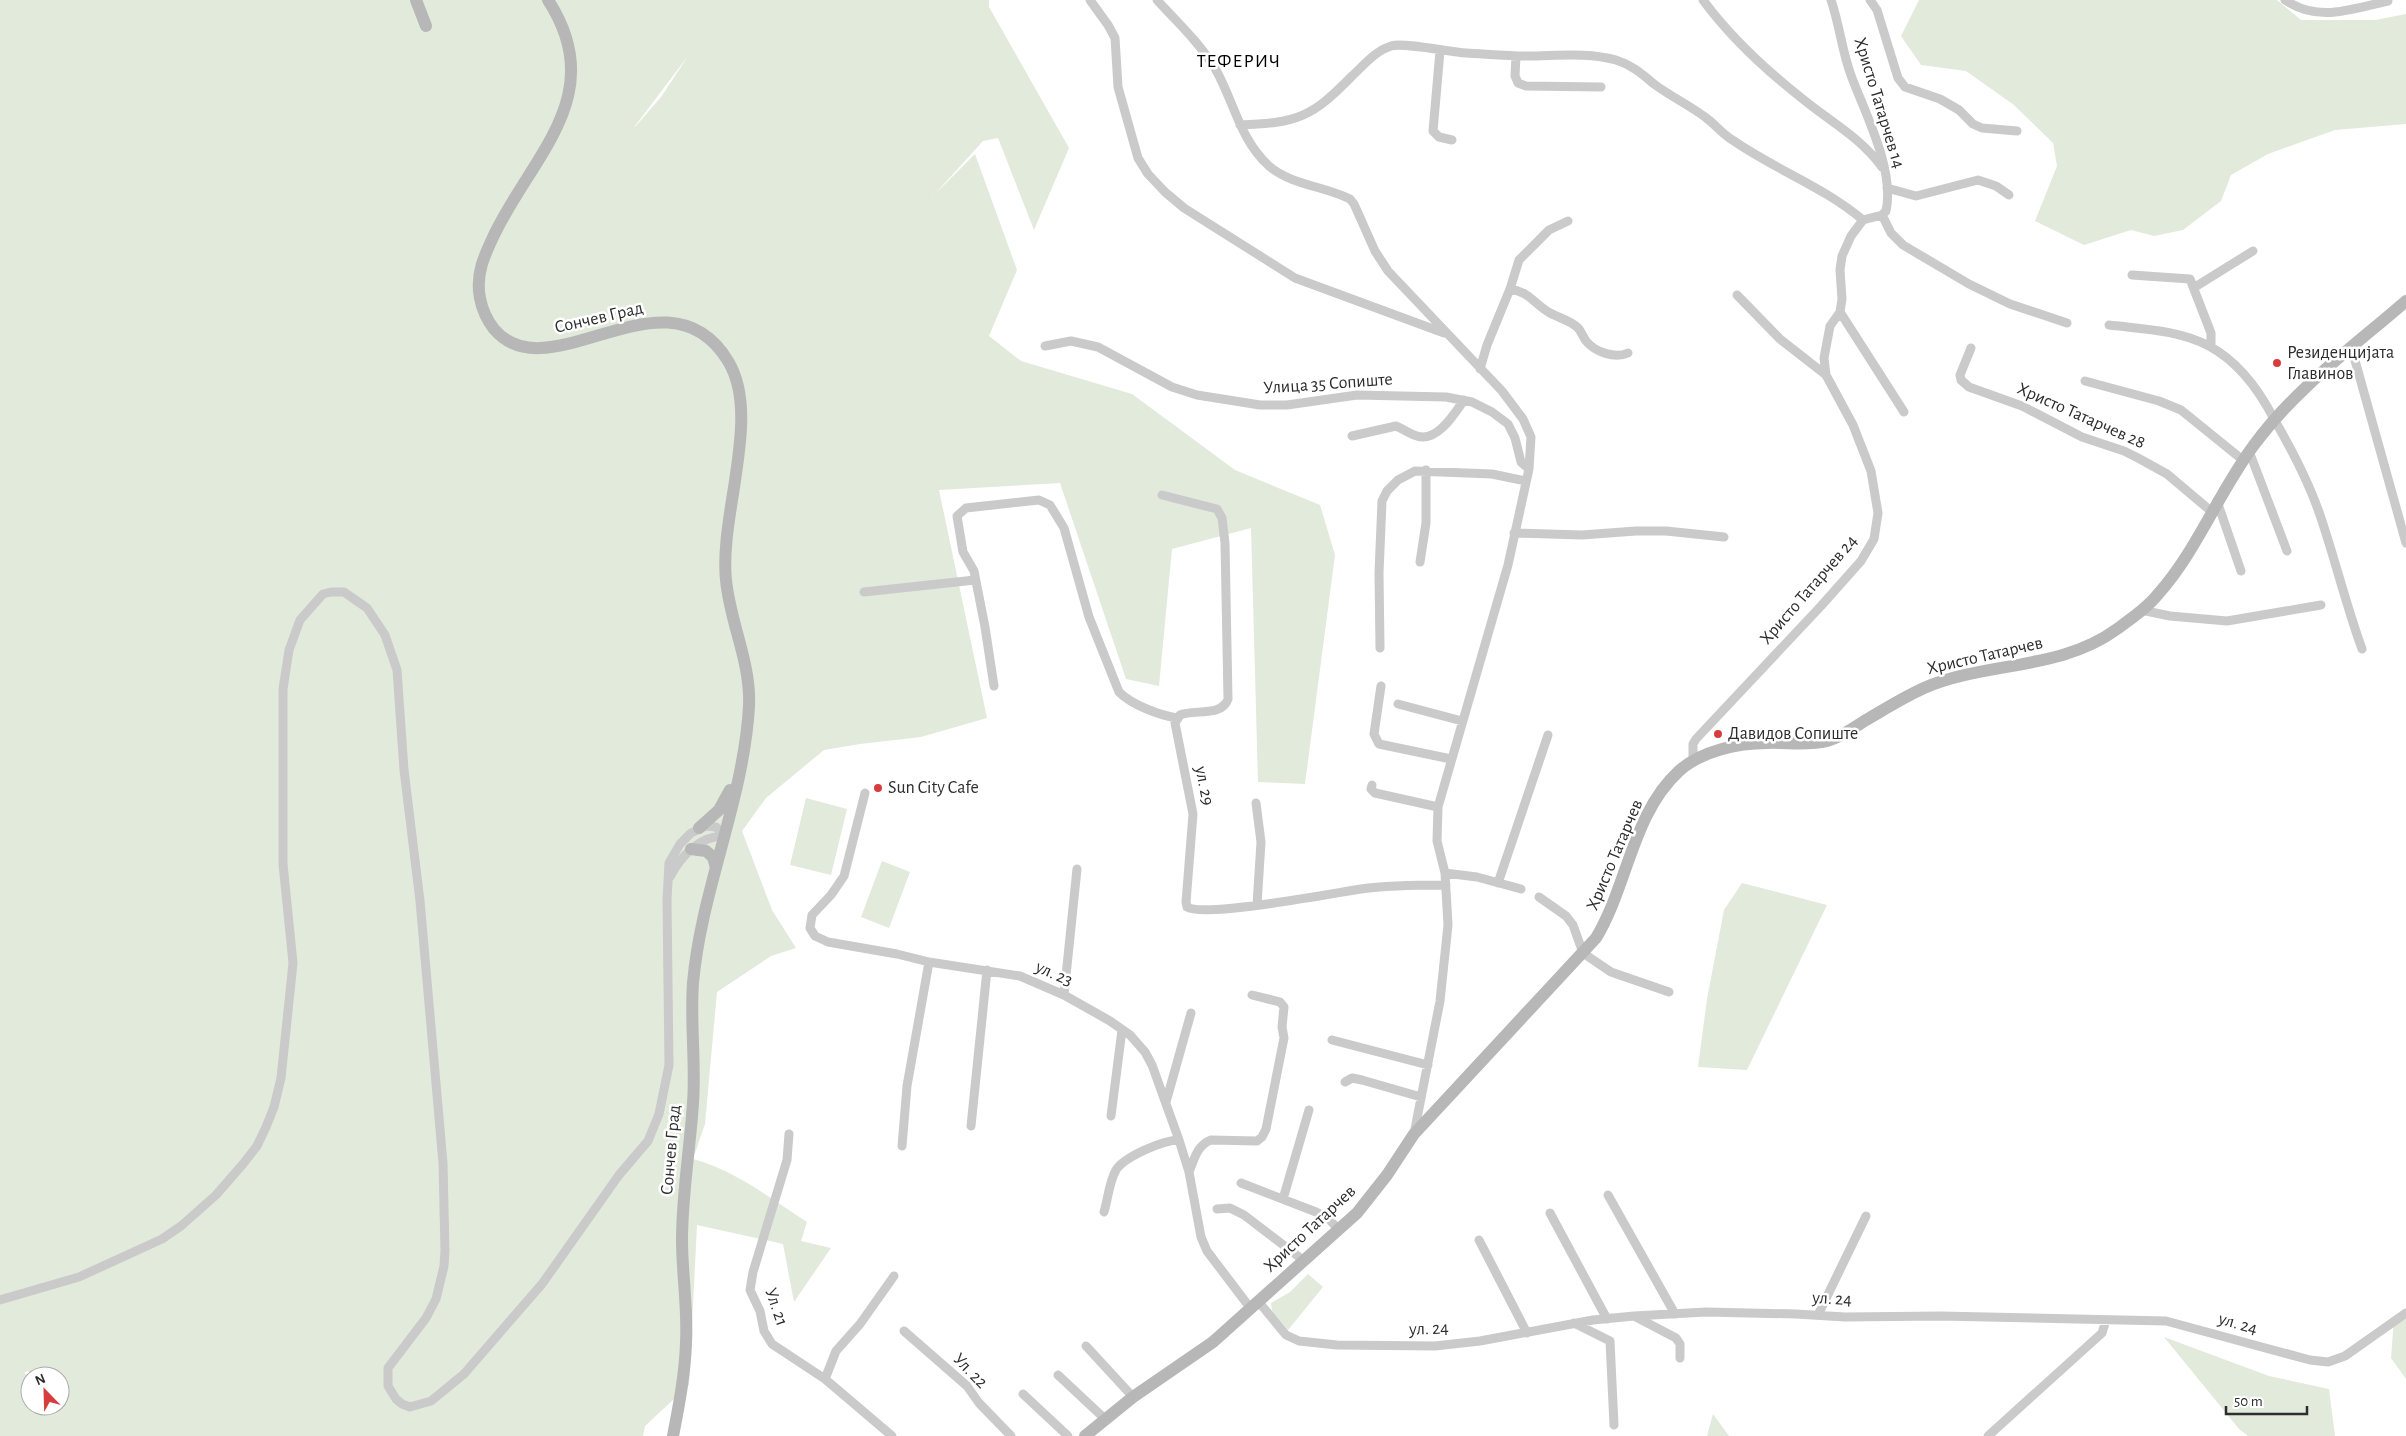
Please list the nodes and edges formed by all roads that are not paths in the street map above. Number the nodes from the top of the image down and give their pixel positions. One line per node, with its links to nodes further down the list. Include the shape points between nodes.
1 (416, 0): 10 (main road)
2 (548, 0): 71 (main road, Сончев Град, via 570,46 571,87 556,132 486,252 479,273 480,298 489,322 499,335 511,344 526,348 546,348 654,322 679,324 699,332 730,363 736,377 742,417 725,537 726,582 746,664 750,700)
3 (1090, 0): 32 (street, via 1115,38 1118,87 1138,158 1165,192 1184,208 1295,278)
4 (1157, 0): 14 (street, via 1198,42 1224,87)
5 (1703, 0): 17 (street, via 1774,76 1858,139)
6 (1832, 0): 17 (street, Христо Татарчев 14, via 1851,78 1866,110)
7 (1870, 0): 15 (street, via 1877,10 1898,78 1905,87 1940,99 1982,128)
8 (2285, 0): 9 (street, via 2300,10 2339,13)
9 (2388, 1)
10 (426, 26)
11 (1440, 51): 12 (street); 14 (street, via 1392,45 1379,51 1324,103 1300,118); 16 (street, via 1433,131 1439,137)
12 (1516, 56): 13 (street, via 1515,76 1518,83 1526,86); 21 (street, via 1596,56 1625,63 1712,121 1738,145 1845,205)
13 (1601, 87)
14 (1240, 126): 32 (street, via 1248,141 1270,166 1354,204 1381,262)
15 (2017, 131)
16 (1452, 140)
17 (1884, 169): 18 (street, Христо Татарчев 14)
18 (1887, 188): 19 (street, via 1916,196 1978,180); 20 (street, Христо Татарчев 14, via 1888,204)
19 (2009, 194)
20 (1882, 215): 21 (street); 30 (street, via 1891,233 1903,245 1961,280 2010,304)
21 (1863, 220): 29 (street, Христо Татарчев 24, via 1842,256)
22 (1568, 222): 26 (street, via 1549,230 1527,250 1519,260)
23 (2253, 251): 25 (street)
24 (2132, 275): 25 (street, via 2185,277)
25 (2195, 287): 35 (street, via 2211,332)
26 (1510, 289): 37 (street, via 1523,291 1549,312 1574,325 1588,344 1598,350 1621,357); 38 (street)
27 (1737, 295): 39 (street, via 1780,339)
28 (2406, 301): 34 (main road, Христо Татарчев)
29 (1840, 312): 39 (street, Христо Татарчев 24, via 1830,326 1824,348); 42 (street)
30 (2067, 323)
31 (2109, 325): 35 (street, via 2165,332)
32 (1446, 334): 38 (street)
33 (1045, 346): 41 (street, Улица 35 Сопиште, via 1071,341 1098,347 1172,387 1197,395 1260,405 1287,405 1357,395)
34 (2351, 346): 43 (main road, Христо Татарчев); 53 (street)
35 (2211, 347): 43 (street, via 2238,367 2253,384)
36 (1971, 348): 50 (street, Христо Татарчев 28, via 1960,375 1969,387 2022,406 2082,437 2124,450)
37 (1628, 353)
38 (1480, 369): 46 (street, via 1514,406 1529,431)
39 (1826, 374): 70 (street, Христо Татарчев 24, via 1853,425 1871,471 1878,513 1874,539 1822,606 1696,739)
40 (2085, 381): 45 (street, via 2181,410)
41 (1464, 400): 44 (street, via 1449,421 1426,437 1418,437 1396,426); 46 (street, Улица 35 Сопиште, via 1492,412 1508,424 1521,462)
42 (1904, 412)
43 (2275, 420): 45 (main road, Христо Татарчев); 62 (street, via 2293,449 2320,515)
44 (1352, 436)
45 (2247, 456): 50 (main road, Христо Татарчев); 54 (street)
46 (1529, 469): 48 (street)
47 (1426, 470): 48 (street, via 1492,474); 55 (street, via 1426,523); 61 (street, via 1415,471 1398,480 1382,501)
48 (1526, 481): 51 (street)
49 (1162, 495): 66 (street, via 1217,509 1222,518 1225,544 1228,699 1222,708 1184,713)
50 (2214, 506): 56 (street); 60 (main road, Христо Татарчев, via 2160,593)
51 (1514, 533): 52 (street, via 1582,535 1666,531); 67 (street, via 1508,565)
52 (1724, 537)
53 (2406, 543)
54 (2287, 551)
55 (1420, 562)
56 (2241, 571)
57 (975, 580): 58 (street); 63 (street, via 986,626); 66 (street, via 974,571 963,552 959,512 966,508 1022,501 1039,500 1050,505 1064,528 1089,617 1119,692)
58 (864, 592)
59 (2321, 605): 60 (street, via 2226,621)
60 (2140, 610): 70 (main road, Христо Татарчев, via 2115,630 2076,651 1926,687 1829,740 1743,744)
61 (1380, 648)
62 (2362, 649)
63 (994, 686)
64 (1382, 686): 69 (street, via 1374,734 1379,744)
65 (1398, 704): 67 (street)
66 (1177, 718): 87 (street, ул. 29, via 1176,734 1193,814 1187,907 1198,910)
67 (1462, 721): 69 (street)
68 (1548, 735): 83 (street)
69 (1451, 759): 75 (street)
70 (1693, 761): 88 (main road, Христо Татарчев, via 1679,771 1658,798 1641,828 1605,924)
71 (737, 780): 76 (main road, via 718,810); 77 (main road, Сончев Град)
72 (1372, 785): 75 (street, via 1371,790 1375,793)
73 (865, 793): 89 (street, ул. 23, via 844,876 812,915 810,928 822,941)
74 (1256, 802): 87 (street, via 1260,842)
75 (1438, 808): 81 (street, via 1437,842)
76 (699, 828): 77 (street, via 716,827); 82 (street, via 685,838 673,855 668,868)
77 (724, 836): 78 (street, via 708,839); 79 (main road, Сончев Град)
78 (691, 849): 79 (main road, via 706,851); 82 (street)
79 (716, 868): 139 (main road, Сончев Град, via 693,981 693,1101 682,1238 686,1339 682,1389)
80 (1077, 869): 93 (street)
81 (1446, 873): 83 (street); 84 (street)
82 (669, 878): 120 (street, via 669,1065 659,1114 648,1141 619,1175 542,1284 464,1374 431,1401 410,1407 402,1404 390,1392 388,1368 426,1318 436,1299 445,1251 443,1163 420,901 404,770 397,670 385,634 367,608 344,592 323,594 300,620 289,650 282,689 283,864 293,963 281,1078 266,1127 257,1146 230,1180 162,1239 80,1276)
83 (1498, 883): 85 (street)
84 (1446, 885): 87 (street, ул. 29, via 1362,889); 97 (street, via 1448,925 1440,1001)
85 (1521, 889)
86 (1539, 897): 88 (street, via 1566,916)
87 (1257, 905)
88 (1584, 953): 91 (street, via 1611,972); 105 (main road, Христо Татарчев)
89 (929, 962): 90 (street, ул. 23); 107 (street, via 908,1086)
90 (987, 970): 93 (street, ул. 23, via 1020,976); 103 (street)
91 (1669, 992)
92 (1252, 994): 108 (street, via 1280,1002 1284,1007 1284,1038 1266,1130 1256,1142 1206,1142 1200,1147)
93 (1064, 995): 95 (street, ул. 23)
94 (1191, 1013): 100 (street)
95 (1122, 1030): 100 (street, ул. 23, via 1145,1052); 102 (street)
96 (1332, 1040): 97 (street)
97 (1428, 1065): 99 (street)
98 (1345, 1082): 99 (street, via 1352,1078)
99 (1421, 1097): 105 (street)
100 (1165, 1105): 106 (street, ул. 23)
101 (1309, 1110): 111 (street)
102 (1111, 1116)
103 (971, 1126)
104 (789, 1134): 134 (street, Ул. 21, via 787,1160 750,1290 760,1311 764,1331 772,1344)
105 (1414, 1134): 116 (main road, Христо Татарчев, via 1372,1196)
106 (1179, 1140): 108 (street, ул. 23); 113 (street, via 1165,1142 1120,1164)
107 (902, 1146)
108 (1189, 1172): 121 (street, ул. 23, via 1201,1237 1208,1251)
109 (1241, 1183): 111 (street)
110 (1608, 1195): 123 (street)
111 (1283, 1199): 116 (street, via 1322,1215)
112 (1217, 1210): 118 (street, via 1230,1208 1244,1214)
113 (1104, 1212)
114 (1550, 1213): 126 (street)
115 (1866, 1216): 124 (street)
116 (1338, 1229): 118 (main road, Христо Татарчев)
117 (1479, 1240): 130 (street)
118 (1303, 1260): 121 (main road, Христо Татарчев)
119 (894, 1276): 134 (street, via 836,1351)
120 (0, 1300)
121 (1255, 1305): 130 (street, ул. 24, via 1286,1335 1299,1341 1337,1345 1435,1346); 136 (main road, Христо Татарчев, via 1201,1351)
122 (2406, 1313): 127 (street, ул. 24, via 2344,1356 2328,1362 2166,1321)
123 (1676, 1314): 124 (street, ул. 24); 125 (street, ул. 24)
124 (1818, 1315): 127 (street, ул. 24)
125 (1634, 1316): 126 (street, ул. 24); 132 (street, via 1676,1338 1680,1344)
126 (1607, 1319): 128 (street, ул. 24)
127 (2106, 1320): 144 (street, via 2102,1333)
128 (1574, 1323): 130 (street, ул. 24); 138 (street, via 1610,1341)
129 (904, 1331): 141 (street, Ул. 22, via 967,1386)
130 (1527, 1333)
131 (1086, 1346): 136 (street)
132 (1680, 1358)
133 (1058, 1375): 137 (street)
134 (825, 1379): 140 (street, Ул. 21)
135 (1023, 1394): 142 (street)
136 (1133, 1397): 137 (main road, Христо Татарчев)
137 (1106, 1419): 143 (main road, Христо Татарчев)
138 (1614, 1425)
139 (672, 1436)
140 (892, 1436)
141 (1011, 1436)
142 (1068, 1436)
143 (1085, 1436)
144 (1988, 1436)

